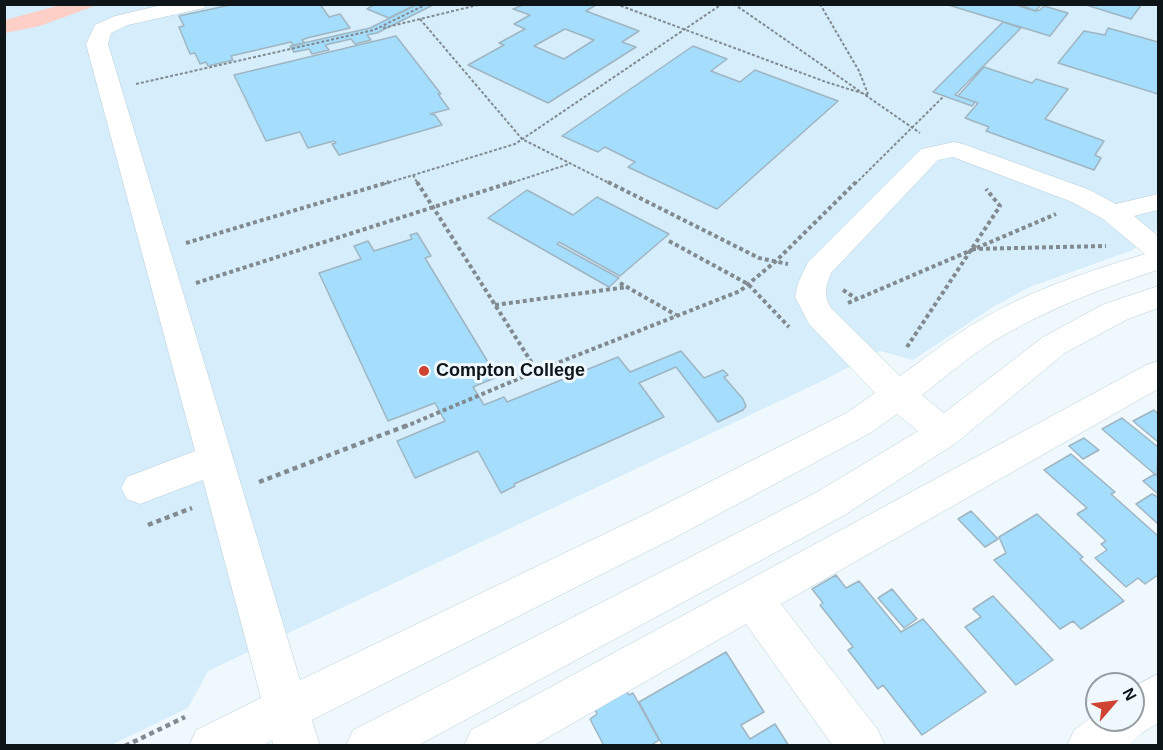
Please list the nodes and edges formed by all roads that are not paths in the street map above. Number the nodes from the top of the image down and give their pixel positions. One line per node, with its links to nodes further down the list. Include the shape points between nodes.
1 (197, 4): 10 (street, via 122,20 102,29 97,45)
2 (1158, 202): 3 (street)
3 (1113, 213): 4 (street); 8 (street, via 1081,196 974,154 954,149 930,154 818,269 808,290 808,325)
4 (1158, 250)
5 (1158, 260): 8 (street, via 1090,281 1036,304 986,331)
6 (1158, 297): 9 (street, via 1115,312 1054,345)
7 (1158, 374): 12 (street)
8 (898, 395): 9 (street); 15 (street, via 860,422)
9 (944, 433): 18 (street, via 830,504)
10 (216, 459): 11 (street); 15 (street)
11 (140, 488)
12 (751, 598): 19 (street); 20 (street)
13 (1158, 696): 14 (street)
14 (1145, 705)
15 (292, 727): 17 (street)
16 (1109, 732): 21 (street)
17 (212, 746)
18 (369, 746)
19 (487, 746)
20 (862, 746)
21 (1090, 746)

